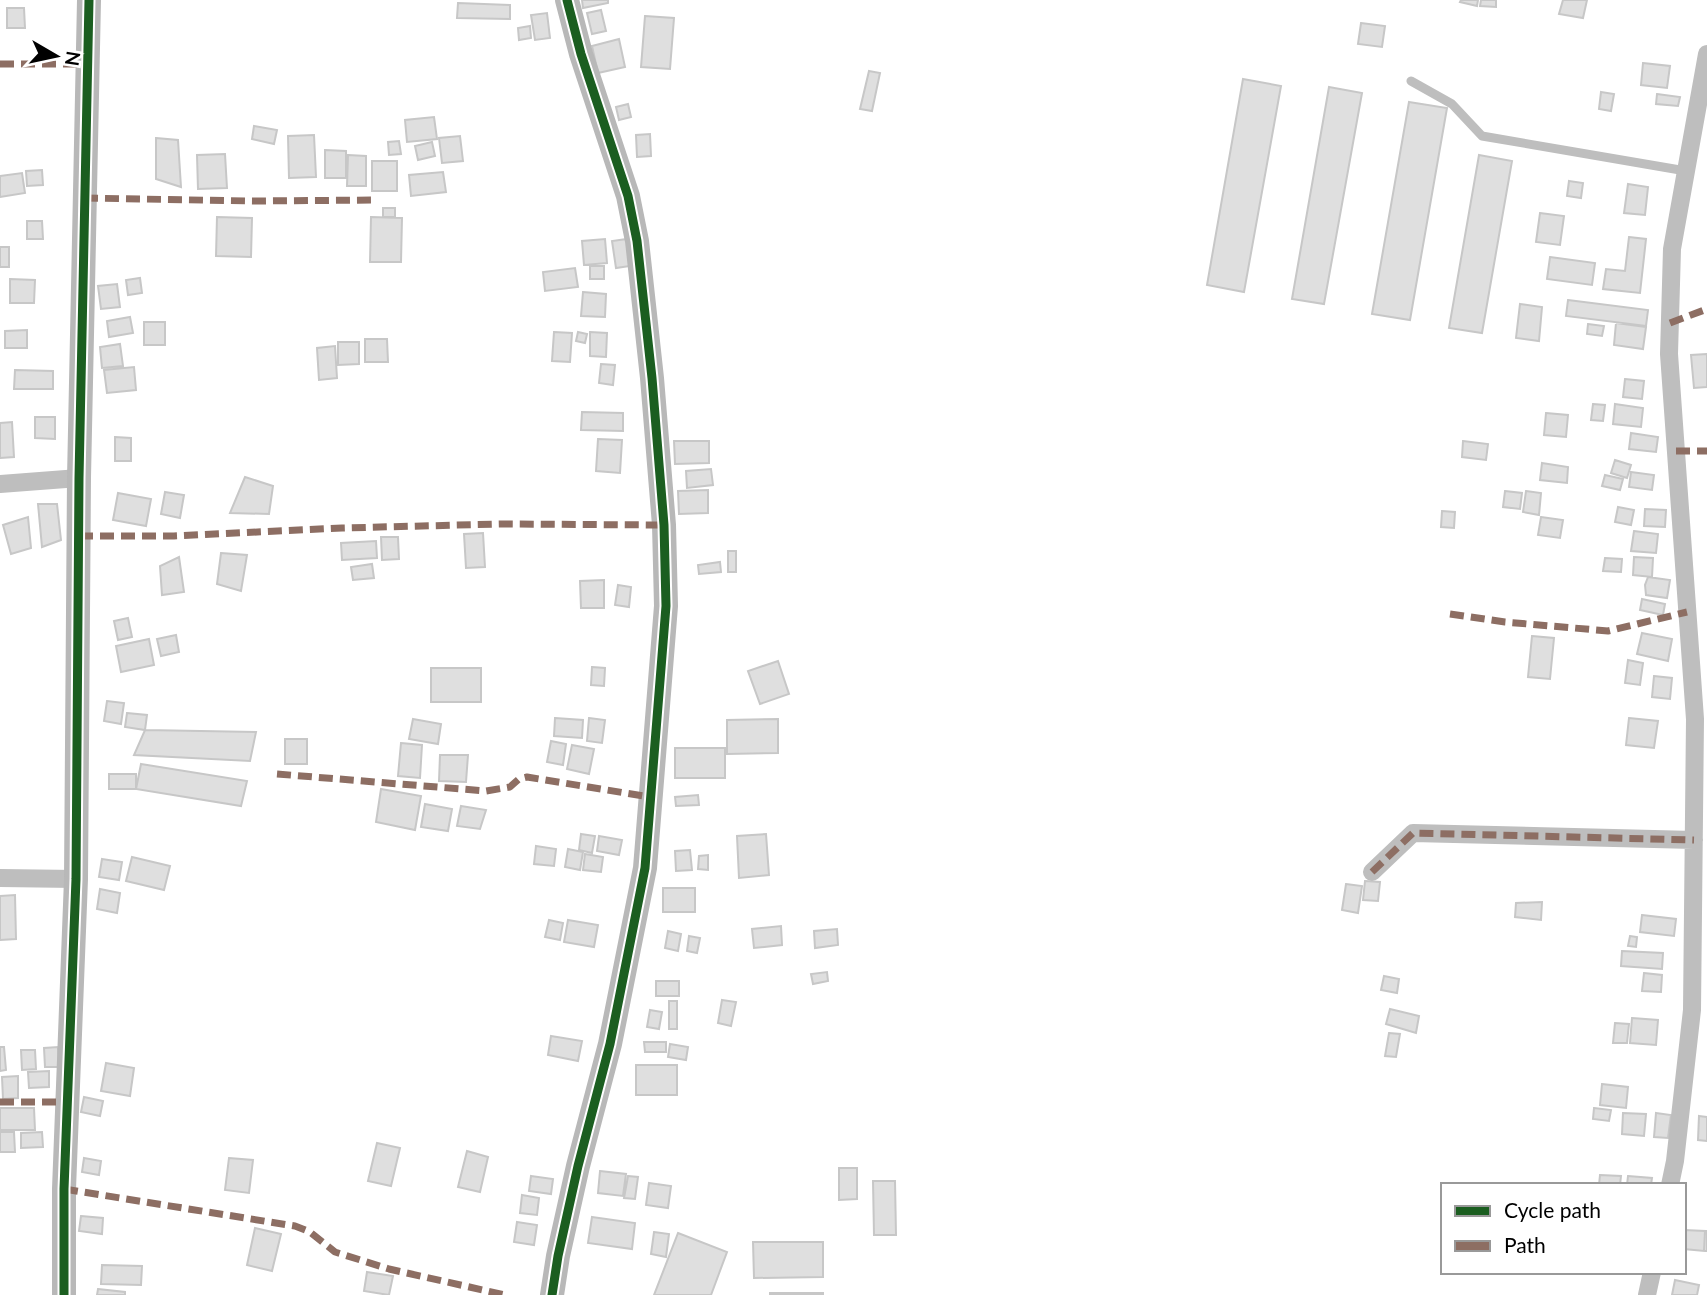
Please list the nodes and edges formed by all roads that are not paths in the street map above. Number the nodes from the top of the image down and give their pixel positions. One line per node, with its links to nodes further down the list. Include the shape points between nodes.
1 (89, 0): 6 (street)
2 (567, 0): 15 (street, via 638,241 662,501 666,606 645,868)
3 (1707, 54): 5 (street)
4 (1412, 81): 5 (lane, via 1452,104 1482,136)
5 (1686, 171): 8 (street, via 1672,249 1669,354 1695,719)
6 (79, 478): 7 (street); 11 (street)
7 (0, 484)
8 (1695, 840): 9 (street, via 1413,833); 12 (street, via 1692,1010)
9 (1372, 872)
10 (0, 878): 11 (street)
11 (76, 879): 14 (street)
12 (1670, 1183)
13 (1652, 1274): 16 (street)
14 (64, 1295)
15 (552, 1295)
16 (1647, 1295)

